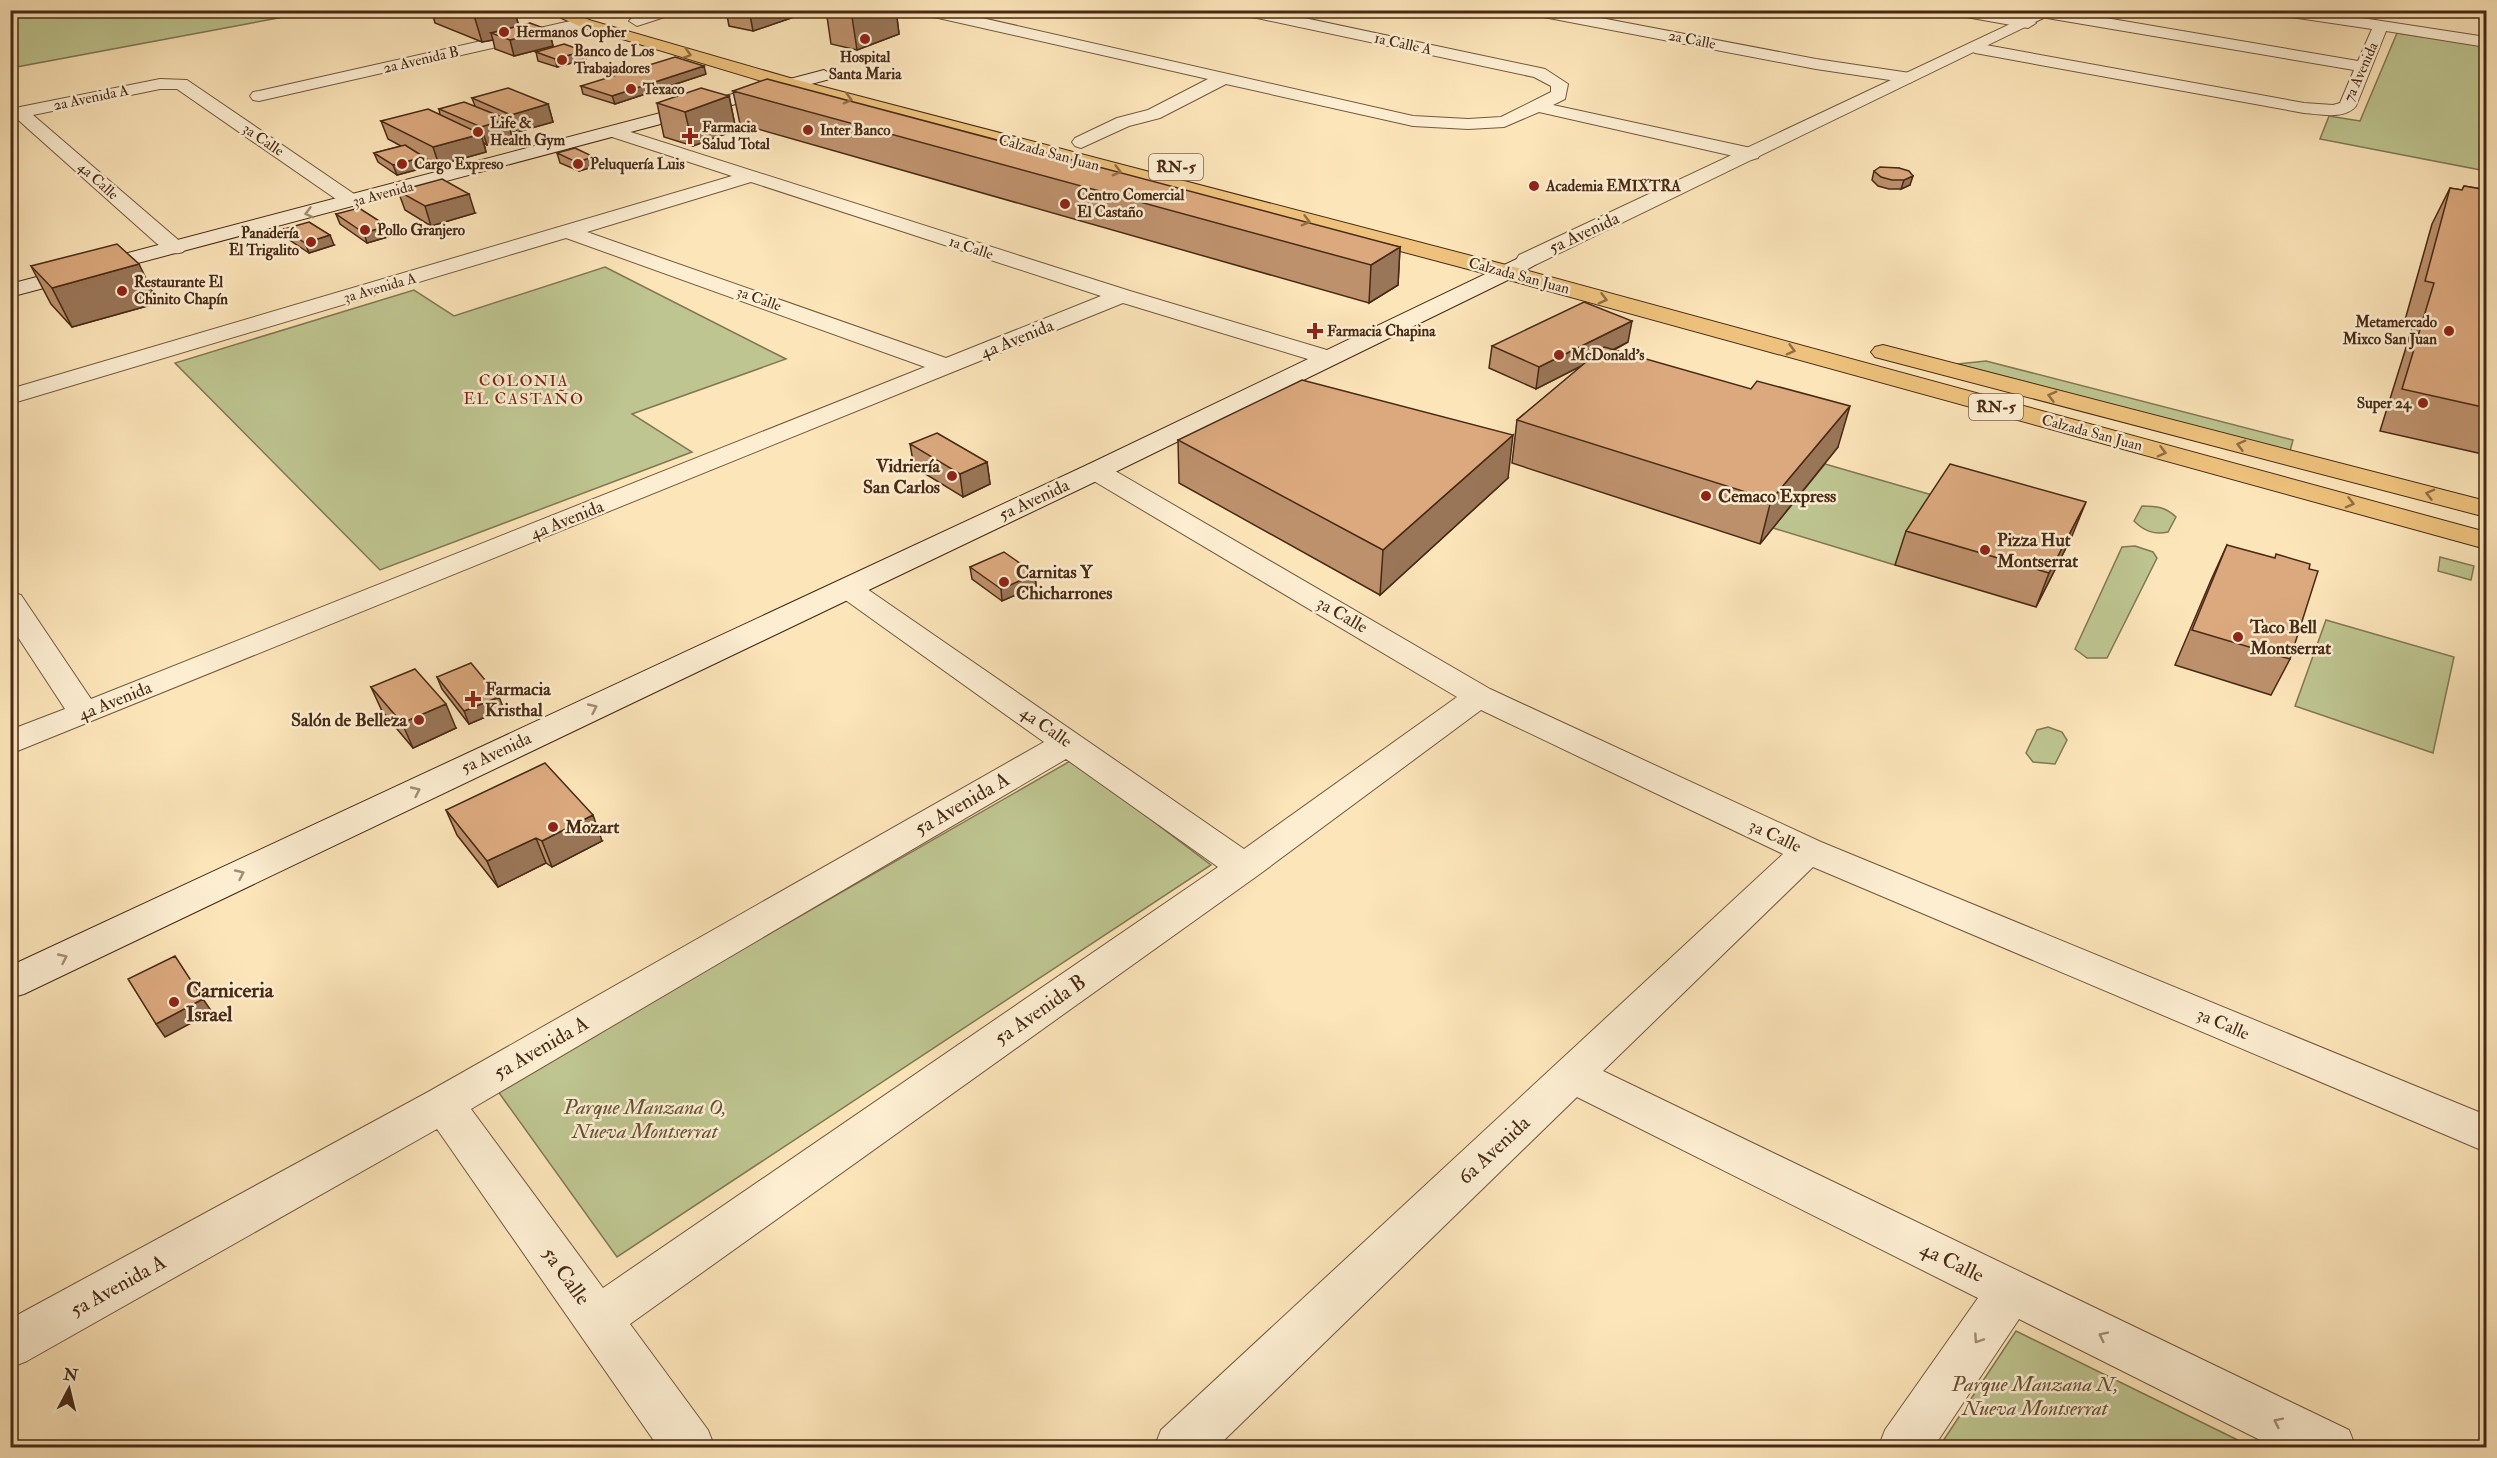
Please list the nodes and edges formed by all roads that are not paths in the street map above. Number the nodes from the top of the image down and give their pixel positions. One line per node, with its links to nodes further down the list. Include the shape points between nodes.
1 (551, 10): 11 (main road, Calzada San Juan / RN-5)
2 (672, 10): 9 (street)
3 (925, 10): 19 (street)
4 (1243, 10): 23 (street, 1a Calle A, via 1539,74 1560,84 1559,95)
5 (1533, 10): 20 (street, 2a Calle, via 1816,64 1845,73)
6 (1955, 10): 10 (street)
7 (2277, 10): 12 (street)
8 (2050, 12): 10 (street, 5a Avenida); 16 (street)
9 (632, 19): 13 (main road)
10 (2028, 22): 15 (street, 5a Avenida)
11 (584, 23): 17 (main road, Calzada San Juan / RN-5, one-way to 17); 22 (street, 2a Avenida B)
12 (2381, 26): 14 (street); 16 (street, 7a Avenida)
13 (670, 30)
14 (2487, 42)
15 (1975, 48): 16 (street, 7a Avenida, via 2304,108 2334,110 2348,106); 20 (street, 5a Avenida)
16 (2364, 67)
17 (791, 75): 18 (street, 3a Avenida); 25 (street, 3a Avenida); 32 (main road, Calzada San Juan / RN-5, one-way to 32)
18 (824, 75): 26 (main road, Calzada San Juan / RN-5)
19 (1222, 79): 23 (street, via 1413,121 1504,122); 26 (street, via 1154,114 1140,126)
20 (1904, 81): 27 (street, 5a Avenida)
21 (171, 82): 24 (street, 2a Avenida A); 29 (street, 3a Calle, via 181,84)
22 (259, 96)
23 (1536, 106): 27 (street)
24 (16, 113): 31 (street, 4a Calle)
25 (615, 132): 28 (street, 1a Calle); 29 (street, 3a Avenida)
26 (1090, 145): 32 (main road, Calzada San Juan / RN-5)
27 (1751, 154): 32 (street, 5a Avenida)
28 (749, 177): 30 (street, 3a Avenida A); 34 (street, 1a Calle)
29 (353, 201): 31 (street, 3a Avenida, one-way to 31)
30 (568, 232): 36 (street, 3a Calle); 37 (street, 3a Avenida A)
31 (176, 248): 33 (street, 3a Avenida)
32 (1517, 266): 35 (street, 5a Avenida); 39 (main road, Calzada San Juan / RN-5, one-way to 32); 40 (main road, Calzada San Juan / RN-5, one-way to 40)
33 (10, 291)
34 (1122, 296): 35 (street, 1a Calle); 36 (street, 4a Avenida)
35 (1329, 358): 38 (street, 5a Avenida)
36 (948, 367): 44 (street, 4a Avenida)
37 (10, 397)
38 (1096, 471): 41 (street, 5a Avenida); 43 (street, 3a Calle)
39 (2487, 509)
40 (2487, 541)
41 (848, 588): 46 (street, 4a Calle); 49 (street, 5a Avenida, one-way to 41)
42 (10, 601): 44 (street)
43 (1479, 696): 47 (street, 3a Calle); 48 (street, 5a Avenida B)
44 (84, 713): 45 (street, 4a Avenida)
45 (10, 743)
46 (1068, 743): 48 (street, 4a Calle); 51 (street, 5a Avenida A)
47 (1808, 851): 50 (street, 6a Avenida); 52 (street, 3a Calle)
48 (1244, 867): 54 (street, 5a Avenida B)
49 (10, 982)
50 (1574, 1076): 53 (street, 4a Calle); 57 (street, 6a Avenida)
51 (443, 1104): 54 (street, 5a Calle); 55 (street, 5a Avenida A)
52 (2487, 1134)
53 (2011, 1290): 58 (street, one-way to 58); 59 (street, 4a Calle, one-way to 53)
54 (598, 1319): 56 (street, 5a Calle)
55 (10, 1345)
56 (690, 1448)
57 (1179, 1448)
58 (1903, 1448)
59 (2331, 1448)

